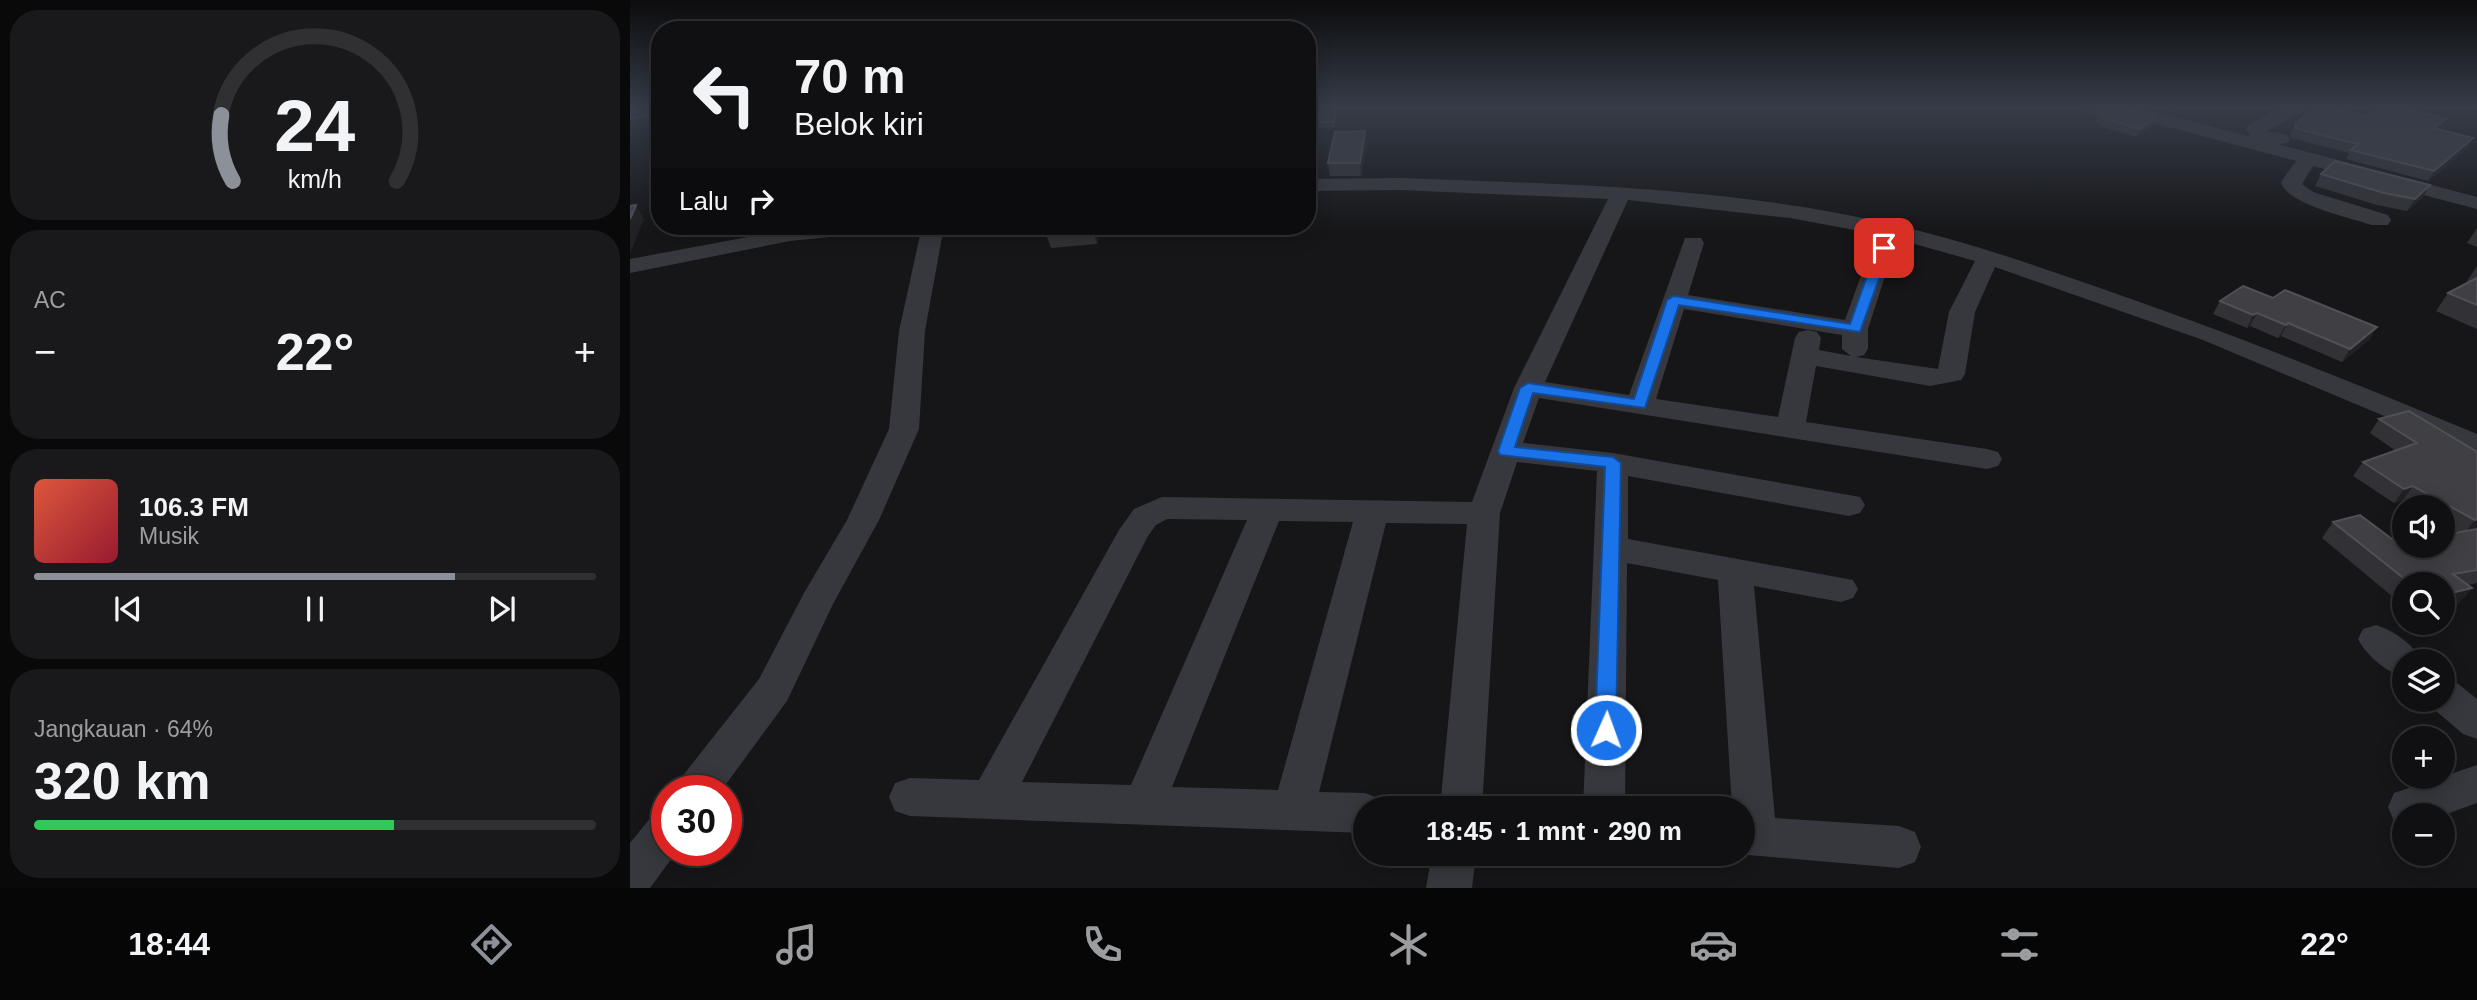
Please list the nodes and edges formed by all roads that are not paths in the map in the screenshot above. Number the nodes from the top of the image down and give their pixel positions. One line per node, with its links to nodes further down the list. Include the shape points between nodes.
1 (2276, 148): 3 (street)
2 (2321, 148): 4 (street, via 2371,160)
3 (2309, 157): 4 (street); 8 (street, via 2292,187 2306,196)
4 (2365, 172): 7 (street)
5 (1316, 185): 6 (street, via 1414,184)
6 (1621, 193): 9 (street, via 1790,212); 20 (street)
7 (2477, 203)
8 (2380, 220)
9 (1889, 230): 13 (street); 17 (street)
10 (785, 235): 14 (street)
11 (931, 235): 38 (street, via 912,331 904,429 863,520 773,690)
12 (1693, 243): 15 (street)
13 (1988, 257): 19 (street, via 1962,313 1948,377); 23 (street, via 2212,335)
14 (630, 266)
15 (1674, 300): 16 (street); 21 (street)
16 (1811, 321): 17 (street); 18 (street)
17 (1855, 329): 19 (street)
18 (1806, 356): 19 (street); 22 (street)
19 (1855, 367)
20 (1528, 388): 21 (street); 24 (street)
21 (1640, 405): 22 (street)
22 (1790, 427): 25 (street)
23 (2477, 446)
24 (1506, 451): 26 (street); 30 (street)
25 (1987, 459)
26 (1613, 463): 27 (street); 31 (street)
27 (1849, 505)
28 (1268, 508): 29 (street); 44 (street, via 1162,508 1145,517); 46 (street)
29 (1372, 513): 30 (street); 47 (street)
30 (1484, 513): 40 (street)
31 (1610, 548): 32 (street); 41 (street)
32 (1735, 570): 33 (street); 42 (street)
33 (1841, 589)
34 (2376, 639): 35 (street)
35 (2392, 652)
36 (2455, 704): 37 (street)
37 (2477, 722)
38 (708, 775)
39 (2477, 784): 45 (street)
40 (1462, 796)
41 (1604, 796)
42 (1747, 796)
43 (910, 797): 44 (street)
44 (991, 800): 46 (street)
45 (2421, 803)
46 (1143, 806): 47 (street)
47 (1293, 812): 48 (street)
48 (1353, 813)
49 (1755, 837): 50 (street)
50 (1899, 847)
51 (651, 851): 53 (street)
52 (1452, 866): 54 (street)
53 (630, 878)
54 (1449, 888)

